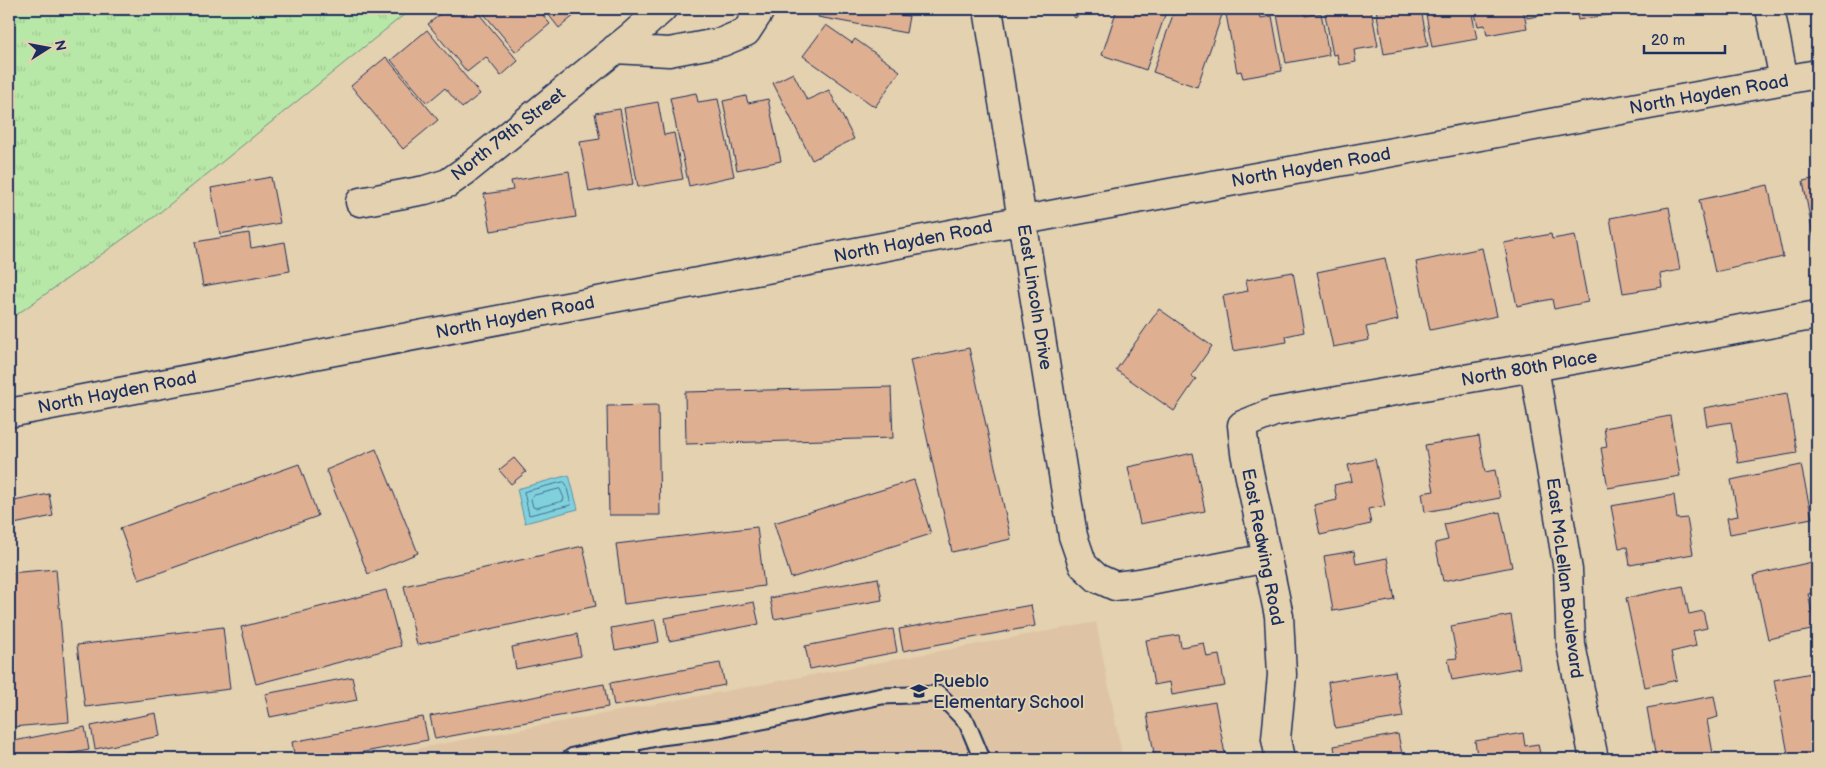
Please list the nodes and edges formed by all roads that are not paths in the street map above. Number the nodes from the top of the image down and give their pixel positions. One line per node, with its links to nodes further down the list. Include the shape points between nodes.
1 (662, 9): 5 (street, North 79th Street)
2 (758, 9): 5 (street, via 746,32 722,42 669,52)
3 (988, 9): 9 (street, East Lincoln Drive)
4 (1770, 9): 7 (street)
5 (615, 49): 8 (street, North 79th Street, via 448,183)
6 (1817, 74): 7 (street, North Hayden Road)
7 (1784, 80): 9 (street, North Hayden Road)
8 (360, 202)
9 (1023, 220): 12 (street, North Hayden Road); 14 (street, East Lincoln Drive, via 1073,536 1083,565 1097,578 1115,586)
10 (1817, 315): 11 (street, North 80th Place)
11 (1534, 367): 13 (street, North 80th Place, via 1274,412); 20 (street, East McLellan Boulevard, via 1568,570 1571,645)
12 (9, 413)
13 (1242, 425): 14 (street, East Redwing Road)
14 (1267, 558): 19 (street, East Redwing Road, via 1279,616 1282,675 1276,738)
15 (630, 744): 16 (lane); 17 (lane); 18 (lane, via 724,729 882,696 939,694 967,723)
16 (569, 759)
17 (633, 759)
18 (982, 759)
19 (1280, 759)
20 (1594, 759)

